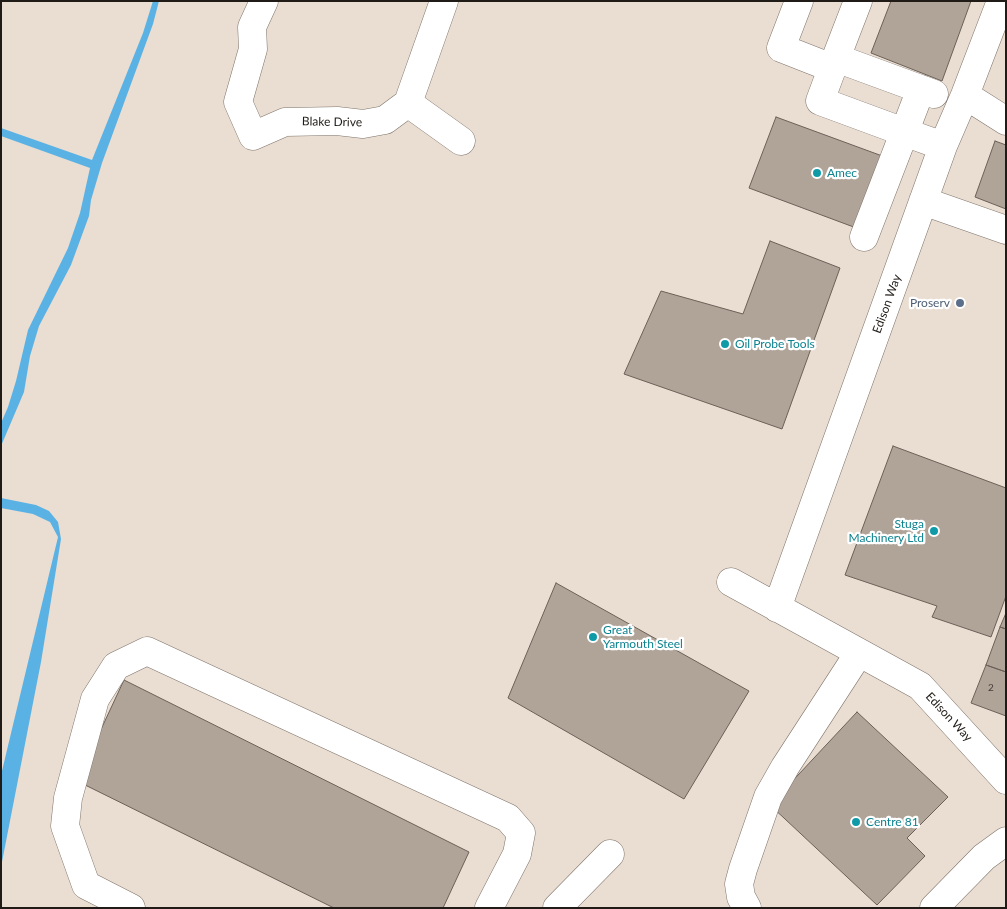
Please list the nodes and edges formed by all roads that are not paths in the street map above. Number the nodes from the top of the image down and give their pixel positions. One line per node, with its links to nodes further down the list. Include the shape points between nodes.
1 (264, 1): 8 (street, Blake Drive, via 252,27 253,49 238,102 253,136 285,122 363,124 385,120)
2 (444, 1): 8 (street)
3 (799, 1): 6 (street, via 781,48)
4 (858, 1): 6 (street)
5 (1001, 1): 7 (street, Edison Way)
6 (834, 63): 10 (street, via 820,100); 10 (street, via 928,92)
7 (965, 95): 9 (street); 12 (street, Edison Way)
8 (408, 103): 11 (street)
9 (1006, 121)
10 (904, 132): 12 (street); 15 (street)
11 (461, 142)
12 (944, 146): 13 (street, Edison Way)
13 (924, 201): 14 (street); 17 (street, Edison Way)
14 (1006, 230)
15 (864, 237)
16 (731, 582): 17 (street, Edison Way)
17 (777, 608): 18 (street, Edison Way)
18 (859, 653): 19 (street, Edison Way, via 920,686); 25 (street, via 768,796 739,884)
19 (1006, 780)
20 (1006, 841): 26 (street, via 984,857)
21 (610, 854): 24 (street)
22 (131, 908): 23 (street, via 86,885 65,826 68,798 95,699 116,666 147,651 508,818 521,833 516,854)
23 (489, 908)
24 (557, 908)
25 (747, 908)
26 (934, 908)

